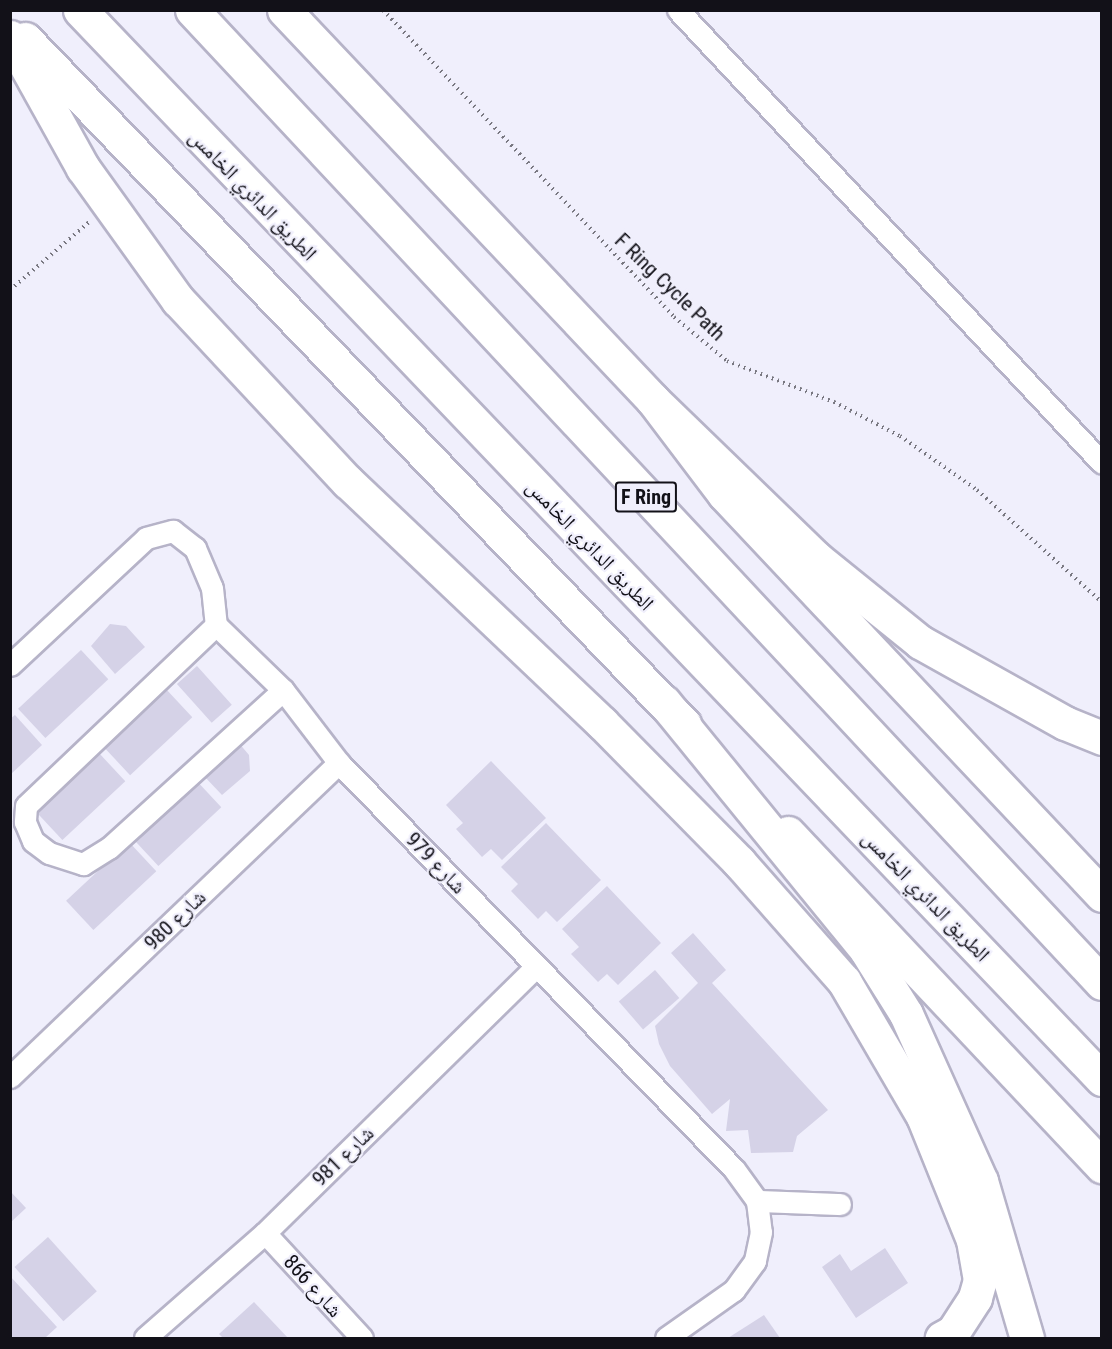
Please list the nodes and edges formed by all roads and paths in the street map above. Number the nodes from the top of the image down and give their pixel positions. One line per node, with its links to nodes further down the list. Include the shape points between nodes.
1 (80, 10): 23 (highway, الطريق الدائري الخامس)
2 (192, 10): 21 (highway, F Ring)
3 (284, 10): 10 (highway)
4 (383, 10): 12 (path, F Ring Cycle Path, via 674,317 727,362 834,402 900,436 977,490)
5 (678, 10): 11 (street)
6 (10, 23): 16 (highway)
7 (10, 37): 31 (highway, via 83,168 178,300 348,482 602,723 739,862 844,981 923,1116 973,1240 981,1280 975,1298 953,1332)
8 (96, 216): 9 (path)
9 (10, 290)
10 (653, 400): 17 (highway, via 816,558 920,642 1065,723); 19 (highway, via 740,512)
11 (1101, 463)
12 (1101, 602)
13 (216, 625): 14 (street, via 212,588 195,548 173,531 146,538); 15 (street, شارع 979); 15 (street, via 26,806 24,822 33,841 49,853 83,864 109,848)
14 (10, 665)
15 (283, 690): 18 (street, شارع 979)
16 (664, 702): 24 (highway); 32 (highway, via 866,951 906,1014 981,1181)
17 (1101, 738)
18 (339, 763): 20 (street, شارع 979); 22 (street, شارع 980)
19 (1101, 895)
20 (536, 967): 25 (street, شارع 979, via 734,1168); 27 (street, شارع 981)
21 (1101, 983)
22 (10, 1077)
23 (1101, 1079)
24 (1101, 1166)
25 (757, 1201): 26 (street); 30 (street, شارع 979, via 761,1232 755,1261 734,1290)
26 (840, 1204)
27 (265, 1233): 28 (street, شارع 981); 29 (street, شارع 866)
28 (145, 1338)
29 (362, 1338)
30 (666, 1338)
31 (942, 1338)
32 (1027, 1338)

